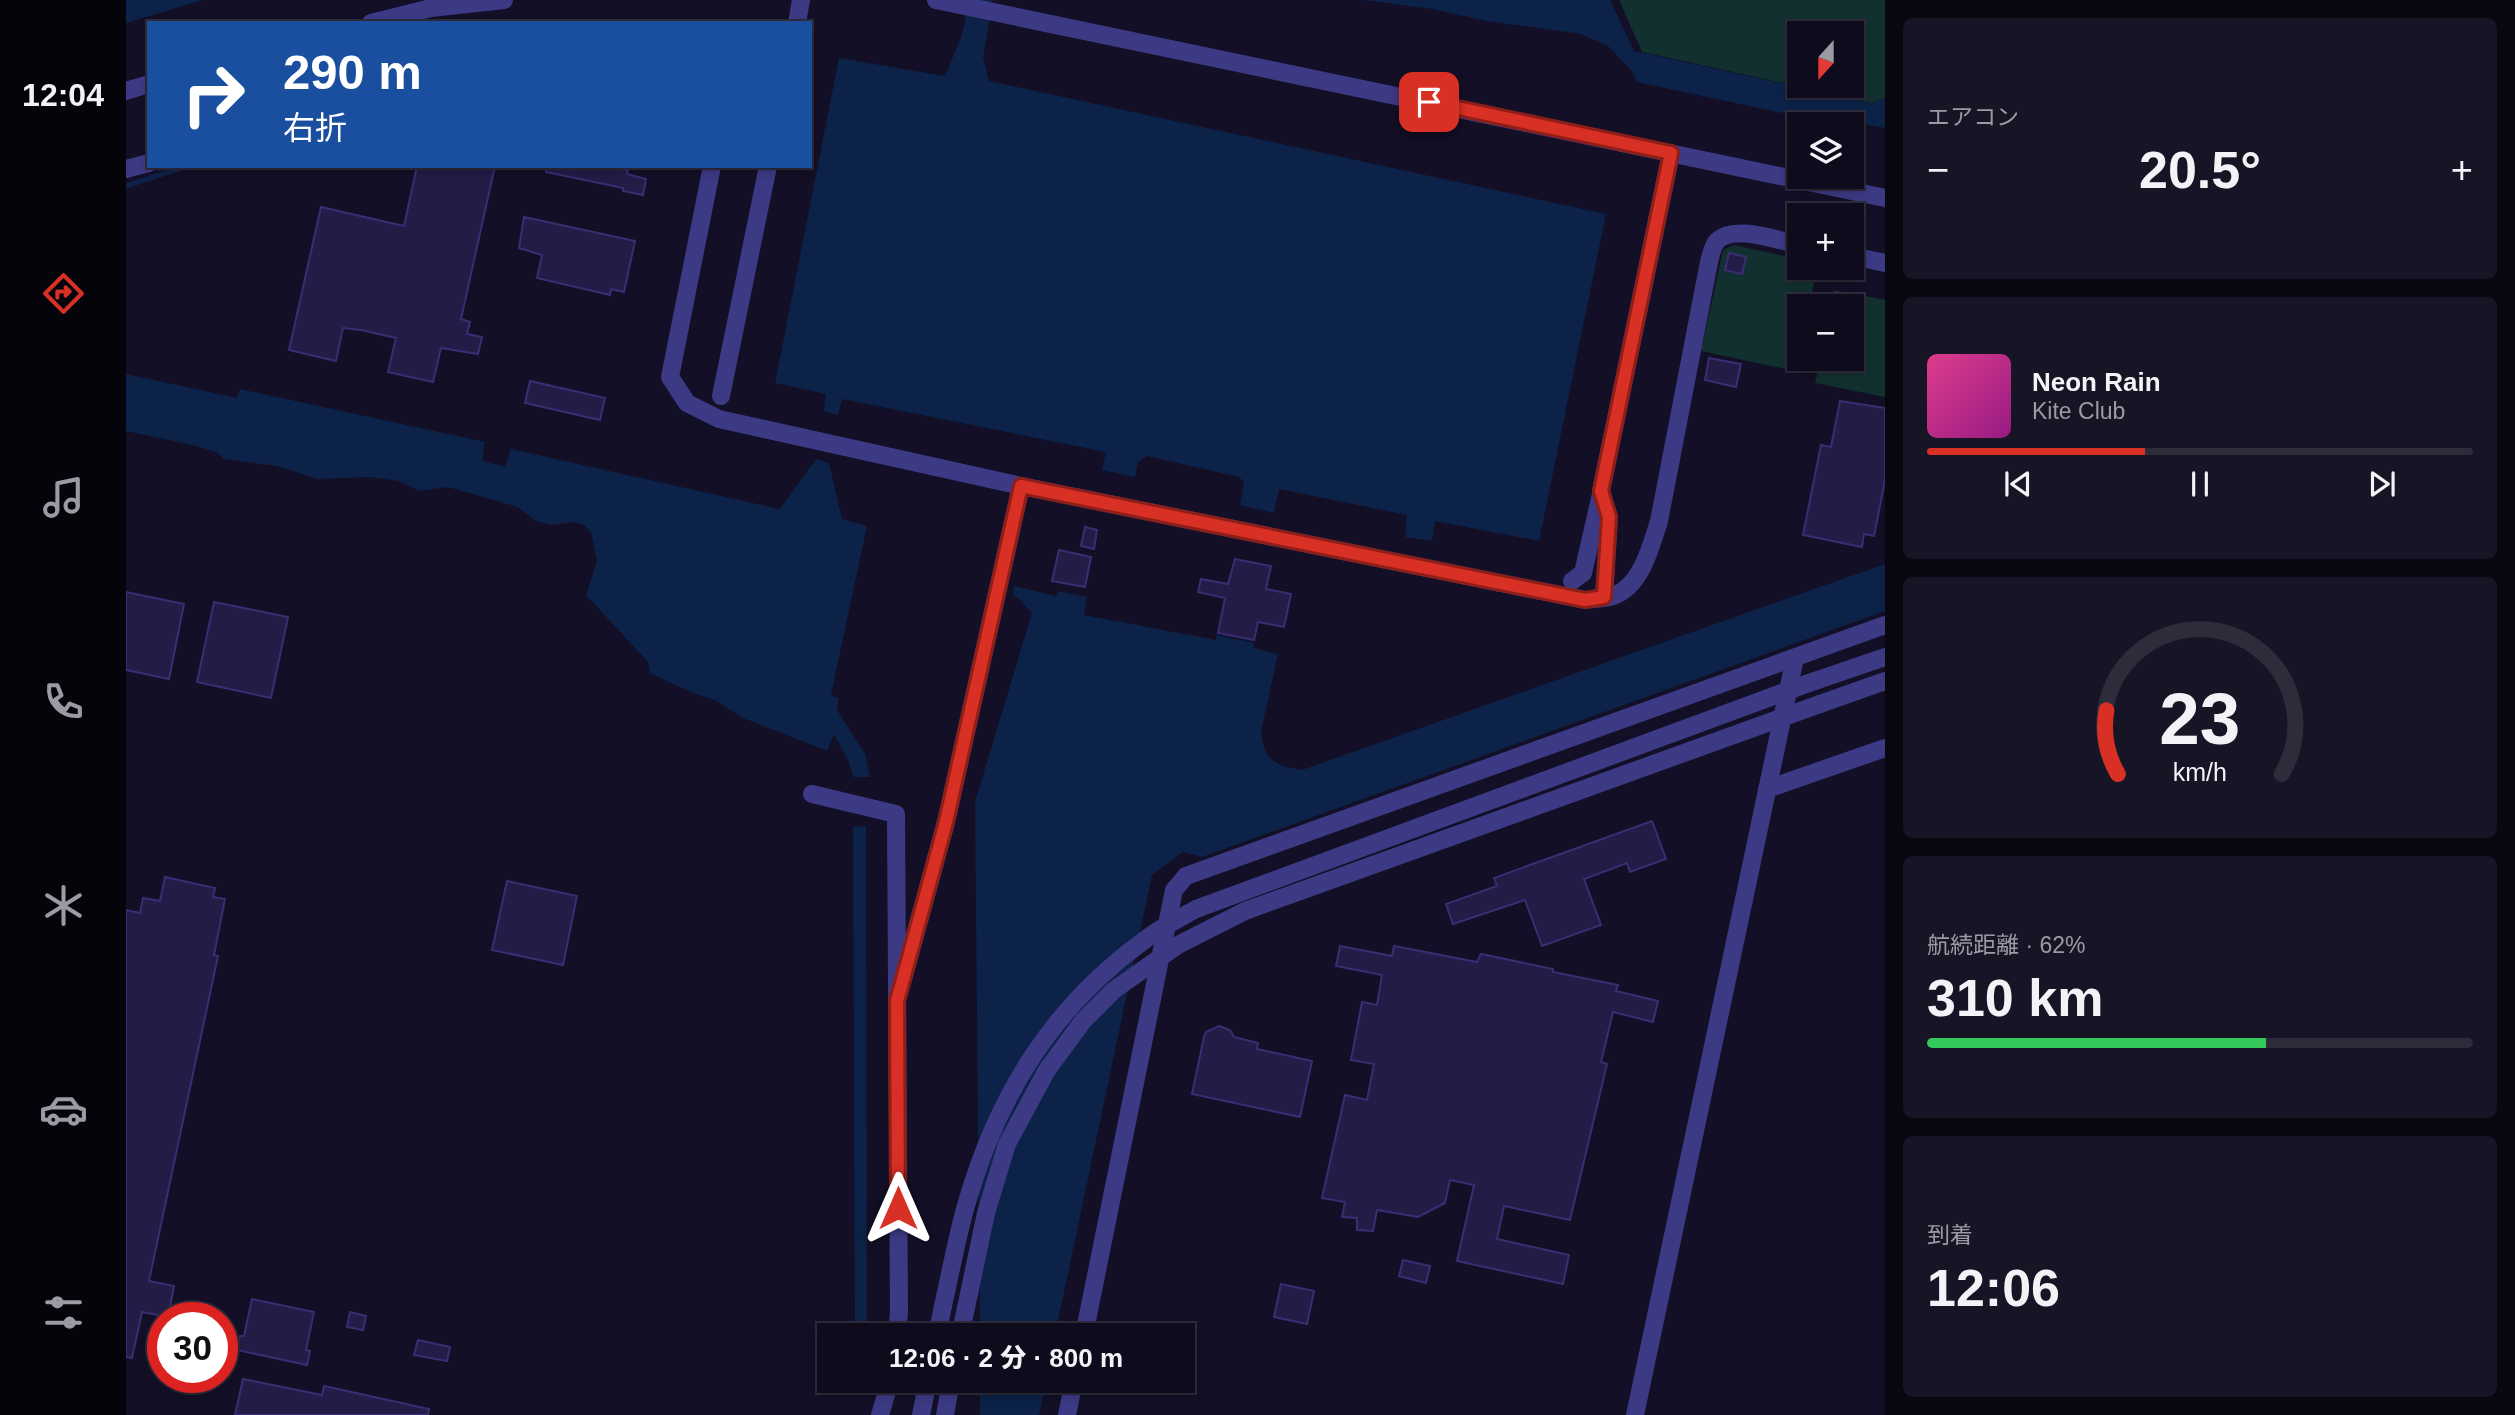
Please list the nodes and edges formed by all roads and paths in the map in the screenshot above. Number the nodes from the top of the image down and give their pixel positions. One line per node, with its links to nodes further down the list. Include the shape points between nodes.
1 (504, 0): 4 (street, via 431,8)
2 (802, 0): 5 (street)
3 (936, 0): 8 (street)
4 (379, 21)
5 (797, 21)
6 (147, 85): 7 (street)
7 (126, 91)
8 (1671, 153): 13 (street); 19 (street)
9 (147, 164): 12 (street)
10 (712, 168): 18 (street, via 670,377 687,403 719,419)
11 (768, 168): 17 (street)
12 (126, 169)
13 (1885, 198)
14 (1787, 242): 21 (street, via 1729,233 1715,243 1648,555 1632,582 1615,596)
15 (1864, 259): 16 (street)
16 (1885, 263)
17 (721, 396)
18 (1021, 486): 21 (street, via 1585,600); 29 (street, via 946,822)
19 (1601, 491): 20 (street, via 1583,573); 21 (street, via 1609,517)
20 (1572, 581)
21 (1604, 597)
22 (1885, 625): 24 (street)
23 (1885, 657): 31 (street, bridge, via 1196,909 1142,941 1056,1021 1018,1076 990,1133 967,1202)
24 (1795, 658): 27 (street); 33 (street, via 1179,882)
25 (1885, 681): 32 (street, bridge, via 1245,911 1178,945 1114,990 1083,1021 1047,1070 1007,1144 986,1213)
26 (1885, 748): 27 (street)
27 (1767, 789): 42 (street)
28 (812, 794): 29 (street, via 896,814)
29 (897, 1001): 30 (street)
30 (898, 1323)
31 (939, 1323)
32 (962, 1323)
33 (1086, 1323)
34 (886, 1393): 38 (street)
35 (926, 1393): 39 (street)
36 (949, 1393): 40 (street)
37 (1072, 1393): 41 (street)
38 (880, 1415)
39 (921, 1415)
40 (945, 1415)
41 (1067, 1415)
42 (1636, 1415)

